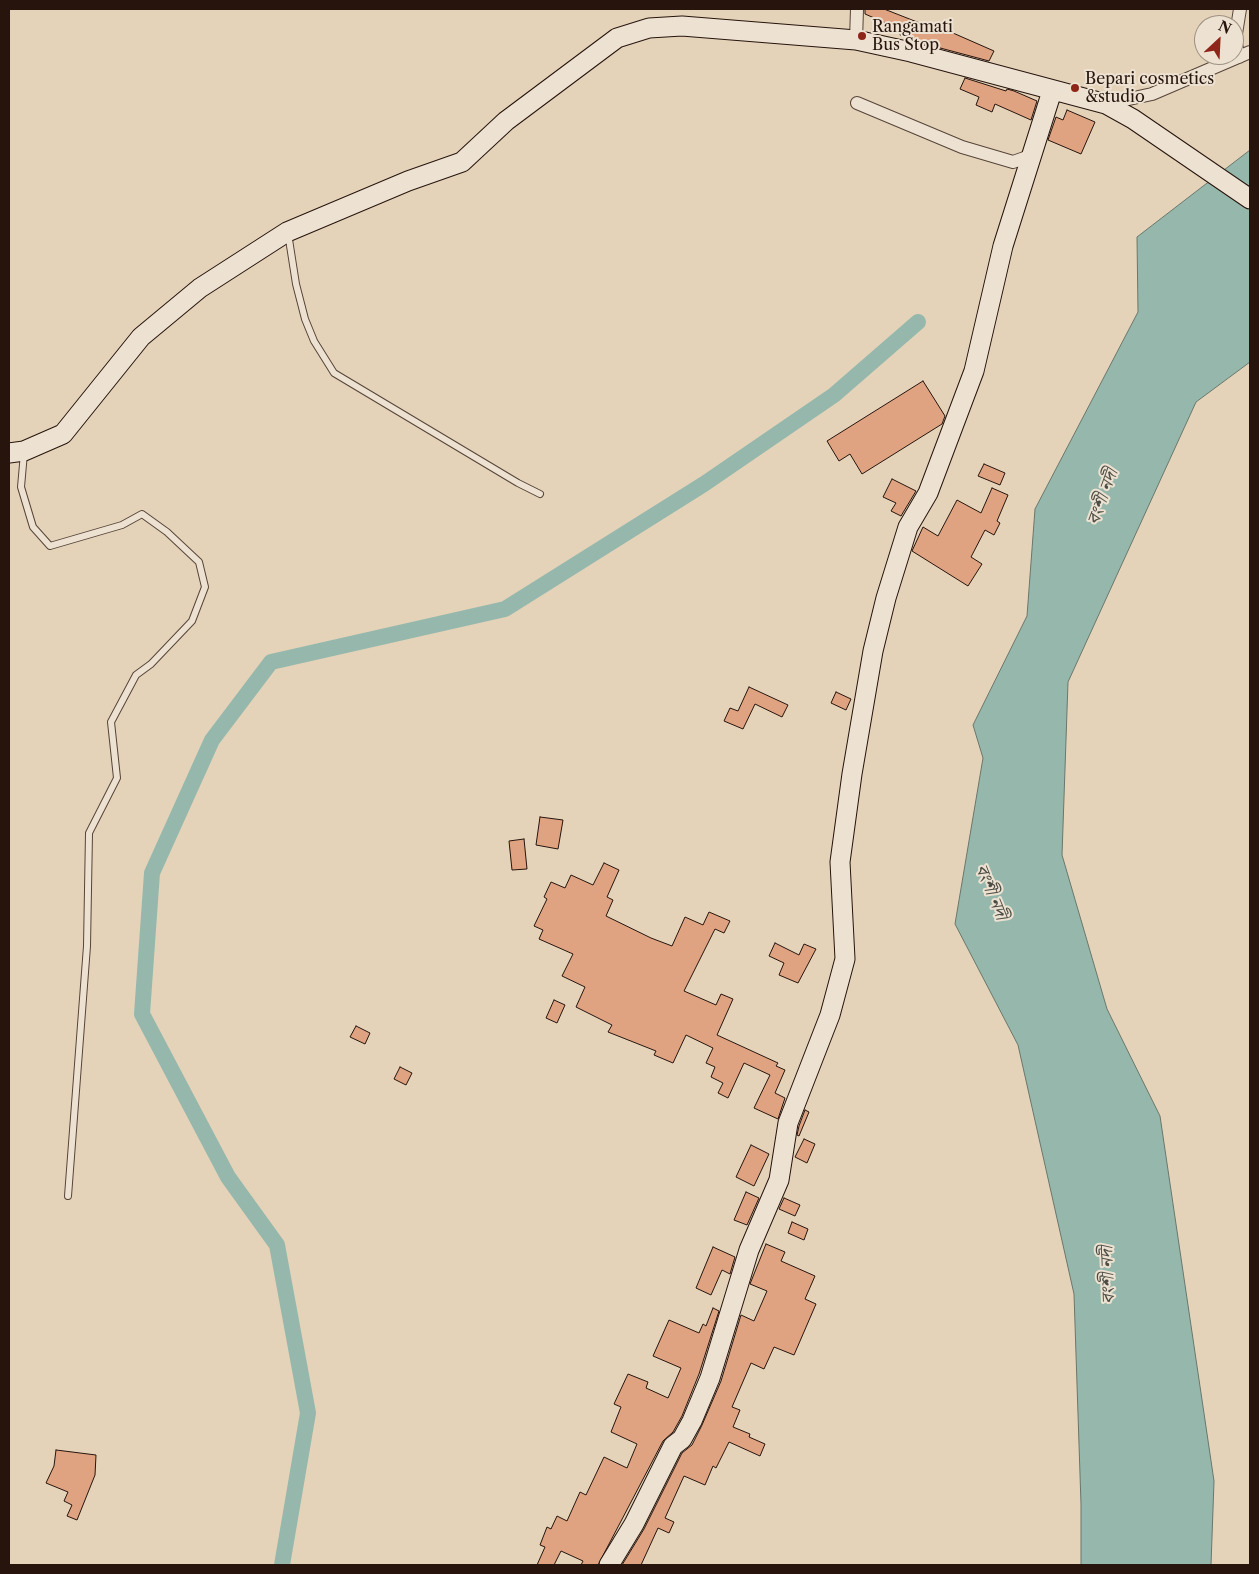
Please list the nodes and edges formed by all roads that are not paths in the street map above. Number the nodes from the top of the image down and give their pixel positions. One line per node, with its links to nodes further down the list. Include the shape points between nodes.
1 (856, 9): 3 (street)
2 (1240, 9): 4 (street, via 1235,40)
3 (856, 40): 5 (street); 10 (street, via 682,26 649,28 617,38 506,121 462,162)
4 (1245, 54): 7 (street, via 1152,94)
5 (1052, 91): 7 (street); 8 (street)
6 (857, 103): 8 (street, via 962,148 1013,162)
7 (1106, 104): 9 (street)
8 (1030, 156): 14 (street, via 1003,246 974,371 928,492 908,527 886,598 852,774 840,862 845,959 830,1015 788,1123 779,1180 749,1250 710,1378 682,1439 673,1446 634,1524)
9 (1250, 199)
10 (287, 232): 11 (street, via 200,288 141,338 63,434); 12 (lane, via 305,319 334,373)
11 (16, 452): 13 (lane, via 21,487 33,527 50,546 122,525 142,514 199,562 205,587 192,621 151,664 136,674 111,722 117,778 89,833 87,946)
12 (540, 494)
13 (68, 1196)
14 (609, 1565)

